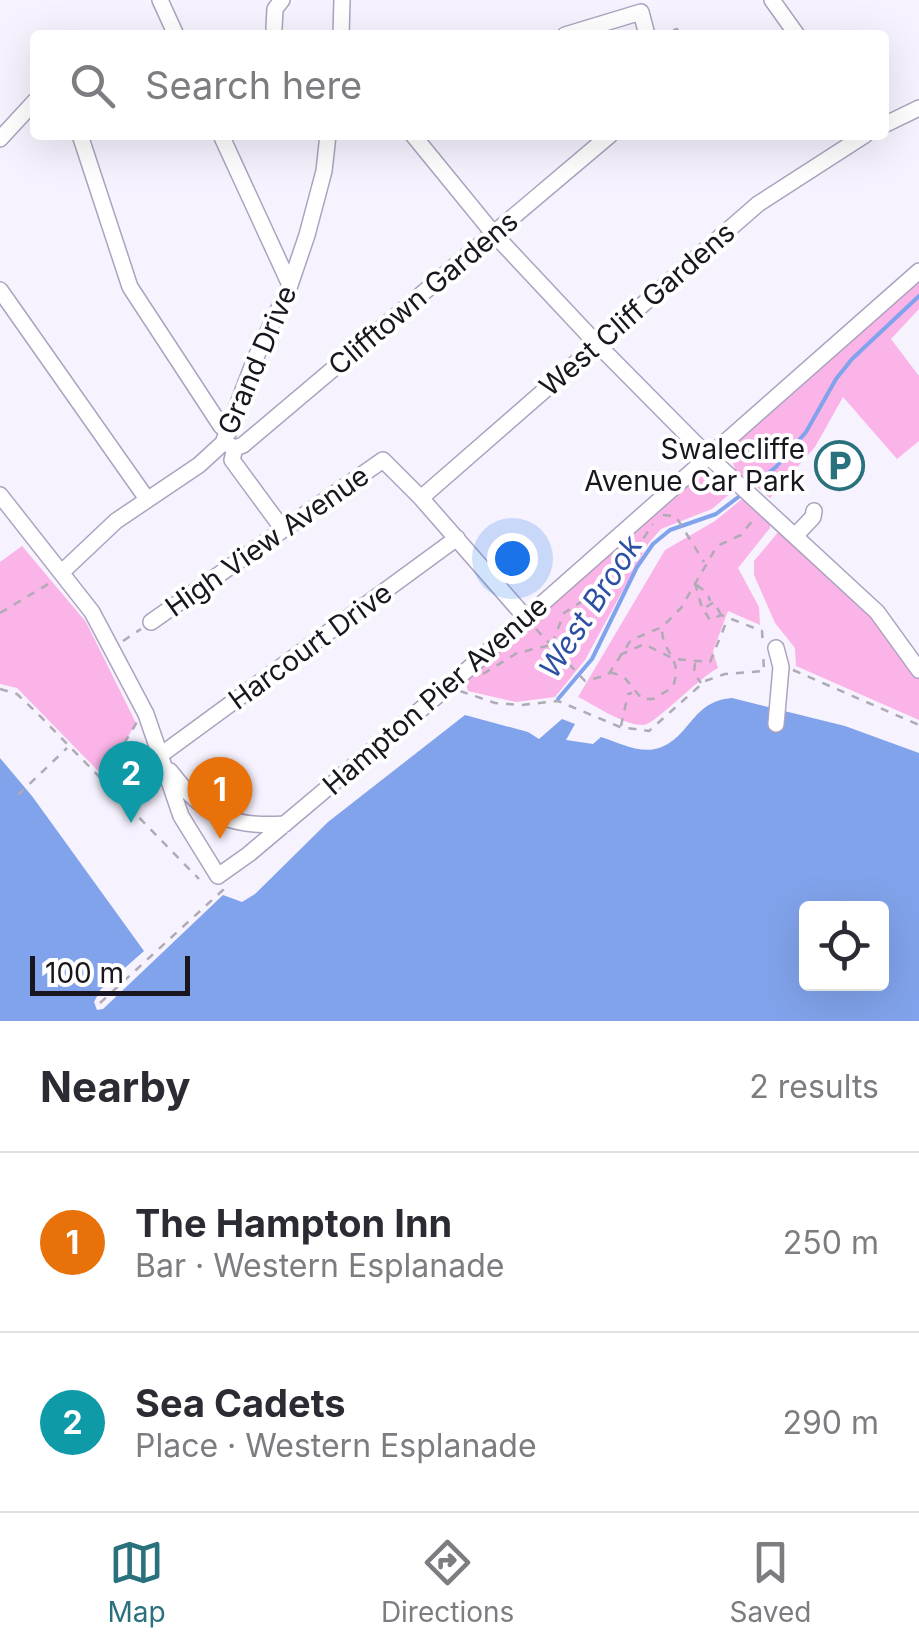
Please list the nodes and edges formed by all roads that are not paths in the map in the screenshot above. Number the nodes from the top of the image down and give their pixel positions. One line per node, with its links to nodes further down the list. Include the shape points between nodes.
1 (160, 0): 7 (street)
2 (282, 0): 5 (street)
3 (342, 0): 8 (street)
4 (772, 0): 10 (street)
5 (274, 28)
6 (613, 28): 9 (street, via 641,12)
7 (174, 30)
8 (341, 30)
9 (646, 30)
10 (790, 30)
11 (30, 106): 14 (street)
12 (919, 108): 13 (street)
13 (889, 123)
14 (0, 139)
15 (82, 140): 26 (street, via 130,286)
16 (223, 140): 23 (street)
17 (327, 140): 23 (street, Grand Drive)
18 (417, 140): 21 (street)
19 (604, 140): 21 (street, Clifftown Gardens)
20 (857, 140): 25 (street, West Cliff Gardens, via 758,204)
21 (493, 233): 25 (street); 26 (street, Clifftown Gardens, via 243,445)
22 (919, 271): 27 (street, Hampton Pier Avenue)
23 (290, 286): 26 (street, Grand Drive, via 256,358)
24 (0, 290): 30 (street)
25 (598, 344): 27 (street); 29 (street, West Cliff Gardens)
26 (229, 441): 30 (street, Grand Drive); 31 (street, via 232,460)
27 (708, 457): 34 (street, Hampton Pier Avenue); 37 (street, via 877,612)
28 (0, 495): 33 (street)
29 (421, 498): 31 (street, High View Avenue, via 383,460); 32 (street)
30 (147, 499): 33 (street, Grand Drive)
31 (282, 528): 35 (street, High View Avenue)
32 (457, 538): 34 (street); 39 (street, Harcourt Drive)
33 (62, 572): 39 (street, via 113,649)
34 (526, 618): 43 (street, Hampton Pier Avenue)
35 (151, 622)
36 (770, 650): 38 (street, via 781,667)
37 (919, 670)
38 (776, 724)
39 (163, 758): 40 (street); 41 (street)
40 (198, 802): 41 (street); 42 (street, via 217,816)
41 (181, 816): 44 (street, Hampton Pier Avenue, via 225,879)
42 (254, 824): 43 (street); 44 (street)
43 (285, 824): 44 (street, Hampton Pier Avenue)
44 (249, 854)

